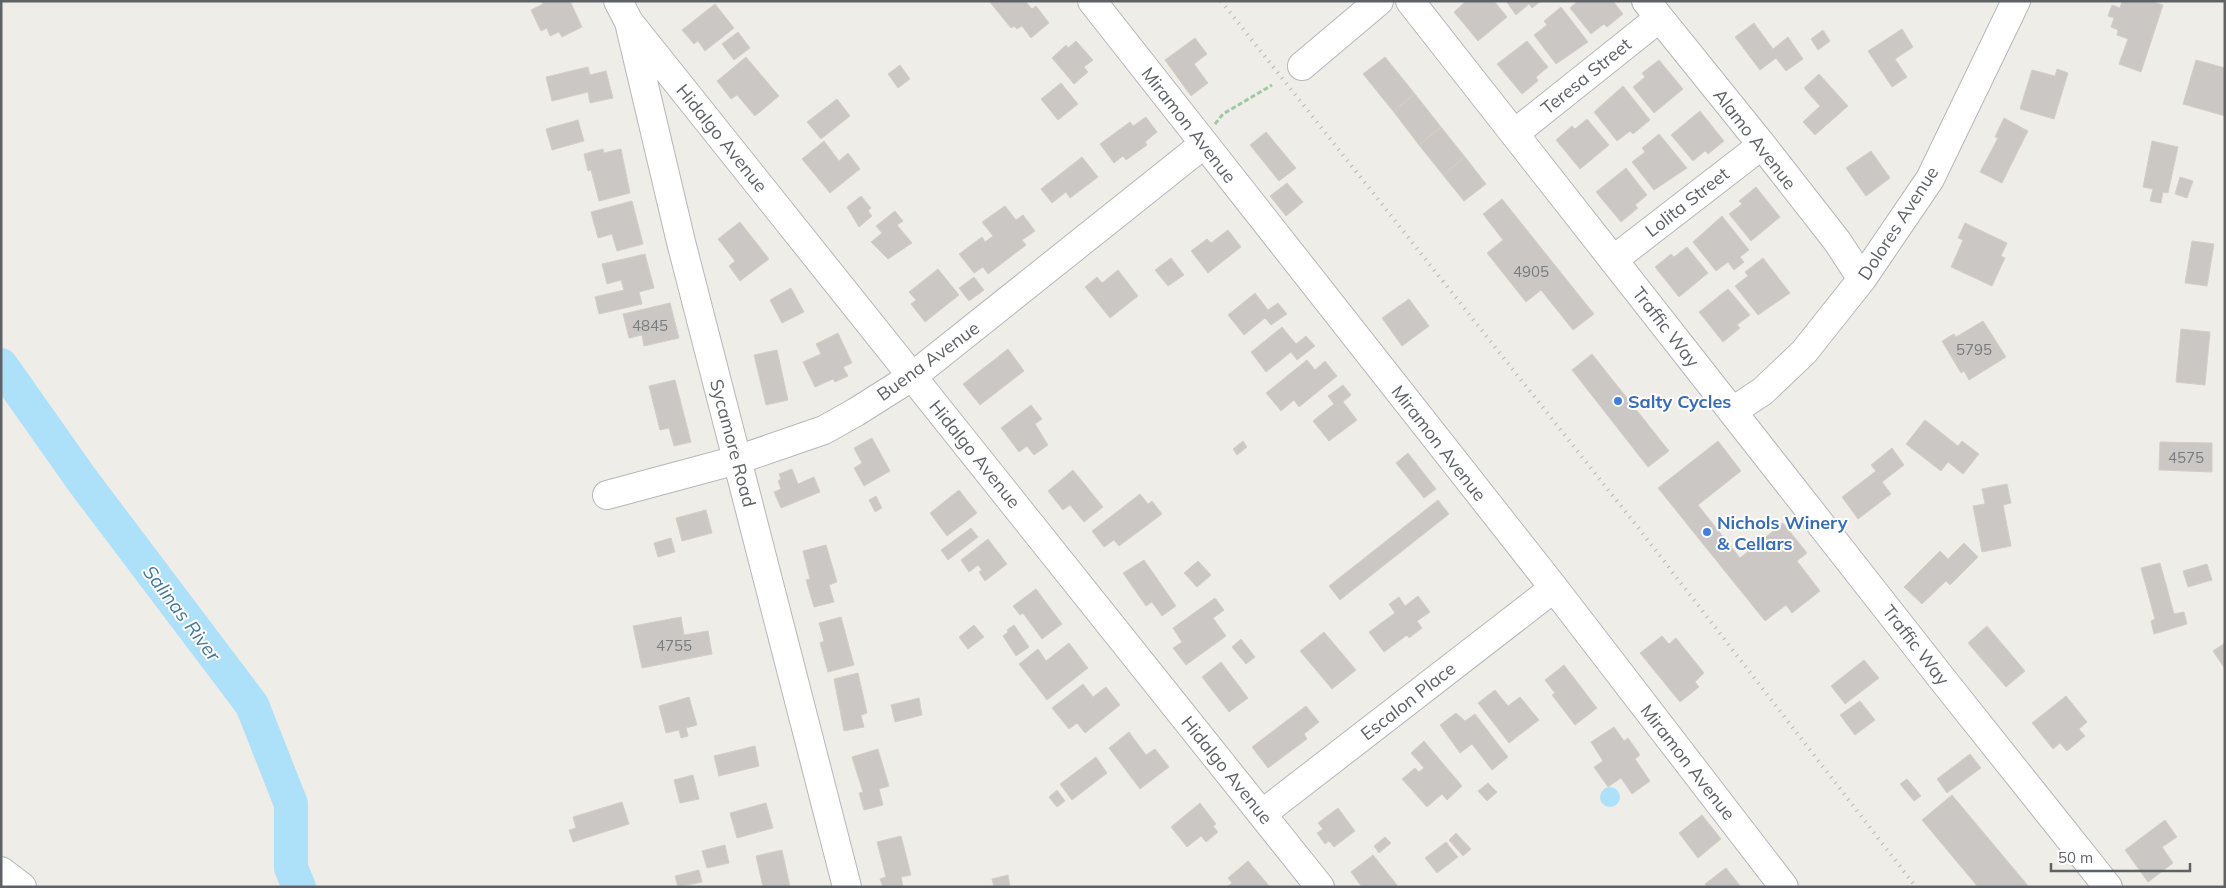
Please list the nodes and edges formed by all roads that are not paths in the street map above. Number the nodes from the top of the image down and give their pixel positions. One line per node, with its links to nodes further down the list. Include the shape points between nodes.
1 (1092, 1): 9 (street, Miramon Avenue)
2 (1380, 1): 7 (street)
3 (2016, 1): 12 (street, Dolores Avenue, via 1930,179)
4 (1414, 3): 8 (street, Traffic Way)
5 (1652, 10): 8 (street, Teresa Street); 10 (street, Alamo Avenue)
6 (623, 12): 13 (street, Hidalgo Avenue); 15 (street, Sycamore Road)
7 (1302, 66)
8 (1515, 132): 11 (street, Traffic Way)
9 (1202, 141): 13 (street, Buena Avenue); 17 (street, Miramon Avenue)
10 (1762, 145): 11 (street, Lolita Street); 12 (street, Alamo Avenue, via 1837,241)
11 (1613, 260): 14 (street, Traffic Way)
12 (1862, 279): 14 (street, Dolores Avenue, via 1804,352 1763,391)
13 (913, 376): 15 (street, Buena Avenue, via 824,430); 18 (street, Hidalgo Avenue)
14 (1733, 411): 24 (street, Traffic Way)
15 (737, 460): 16 (street, Buena Avenue); 21 (street, Sycamore Road)
16 (608, 495)
17 (1554, 588): 18 (street, Escalon Place); 23 (street, Miramon Avenue)
18 (1262, 814): 22 (street, Hidalgo Avenue)
19 (1, 871): 20 (street)
20 (22, 887)
21 (847, 887)
22 (1320, 887)
23 (1784, 887)
24 (2108, 887)

